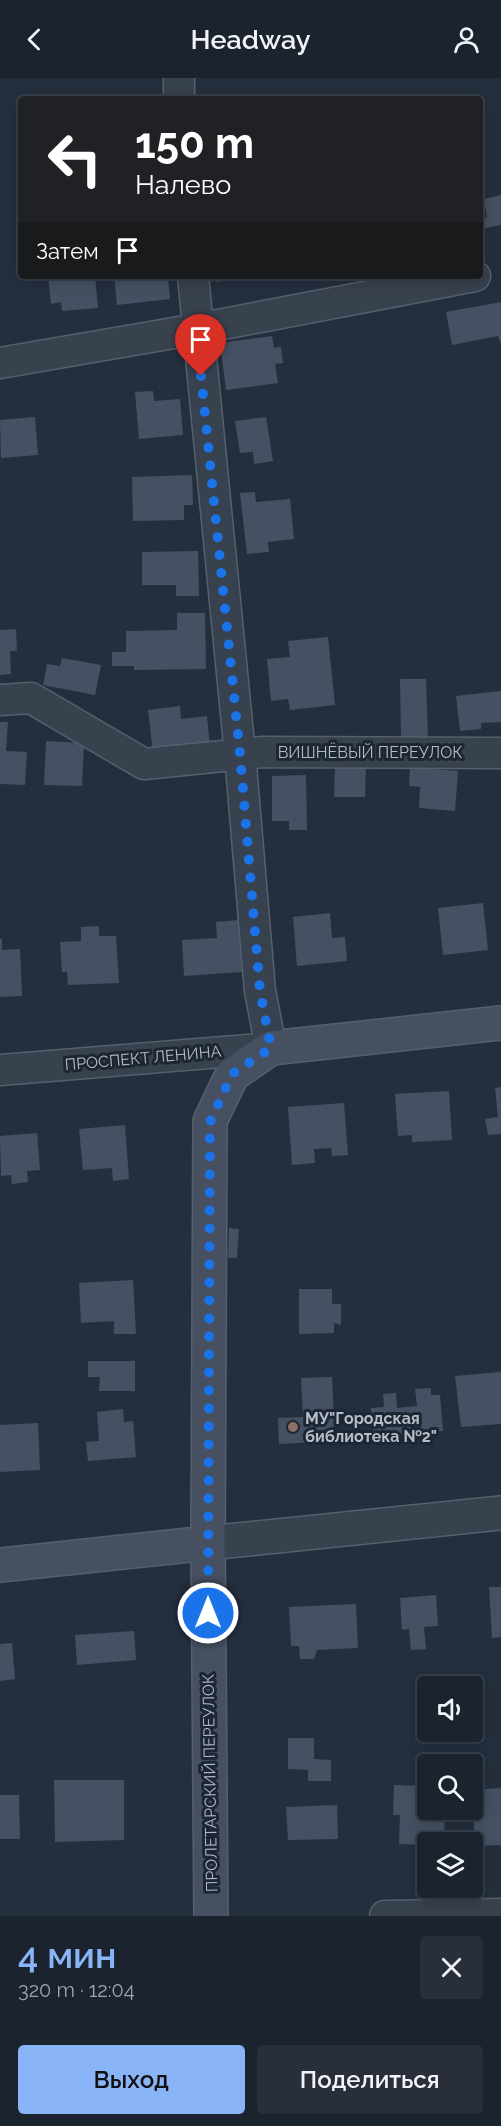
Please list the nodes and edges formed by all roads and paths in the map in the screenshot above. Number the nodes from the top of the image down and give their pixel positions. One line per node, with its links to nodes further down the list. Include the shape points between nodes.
1 (179, 78): 2 (street)
2 (179, 96)
3 (501, 271): 4 (street)
4 (483, 274)
5 (193, 279): 7 (street)
6 (459, 279): 7 (street)
7 (196, 329): 8 (street); 11 (street)
8 (0, 363)
9 (0, 700): 11 (street, ВИШНЁВЫЙ ПЕРЕУЛОК, via 30,698 144,764)
10 (501, 753): 11 (street, ВИШНЁВЫЙ ПЕРЕУЛОК)
11 (240, 754): 13 (street, via 260,991)
12 (501, 1023): 13 (main road, ПРОСПЕКТ ЛЕНИНА)
13 (271, 1048): 14 (street, ПРОСПЕКТ ЛЕНИНА); 16 (main road, ПРОЛЕТАРСКИЙ ПЕРЕУЛОК, via 232,1074 210,1122)
14 (0, 1070)
15 (501, 1513): 16 (street)
16 (208, 1543): 17 (main road); 19 (main road, ПРОЛЕТАРСКИЙ ПЕРЕУЛОК)
17 (0, 1565)
18 (501, 1914): 20 (street)
19 (211, 1916)
20 (385, 1916)

